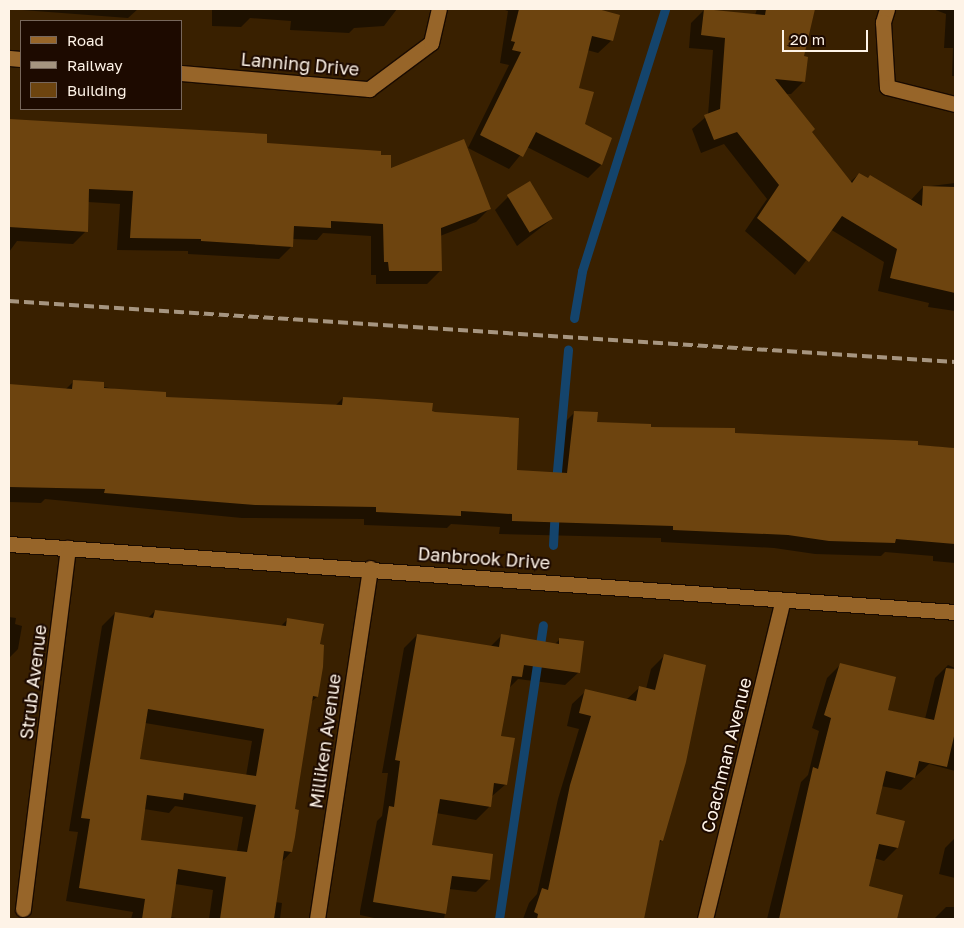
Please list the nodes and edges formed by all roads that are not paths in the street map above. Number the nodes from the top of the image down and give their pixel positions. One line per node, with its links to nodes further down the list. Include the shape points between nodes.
1 (439, 9): 3 (street, Lanning Drive, via 431,43 370,89)
2 (887, 9): 4 (street, via 883,22 887,87)
3 (182, 73)
4 (955, 104)
5 (9, 544): 6 (street, Danbrook Drive)
6 (68, 548): 7 (street, Danbrook Drive); 10 (street, Strub Avenue)
7 (370, 568): 8 (street, Danbrook Drive); 11 (street, Milliken Avenue)
8 (783, 600): 9 (street, Danbrook Drive); 12 (street, Coachman Avenue)
9 (955, 612)
10 (23, 909)
11 (318, 919)
12 (705, 919)

